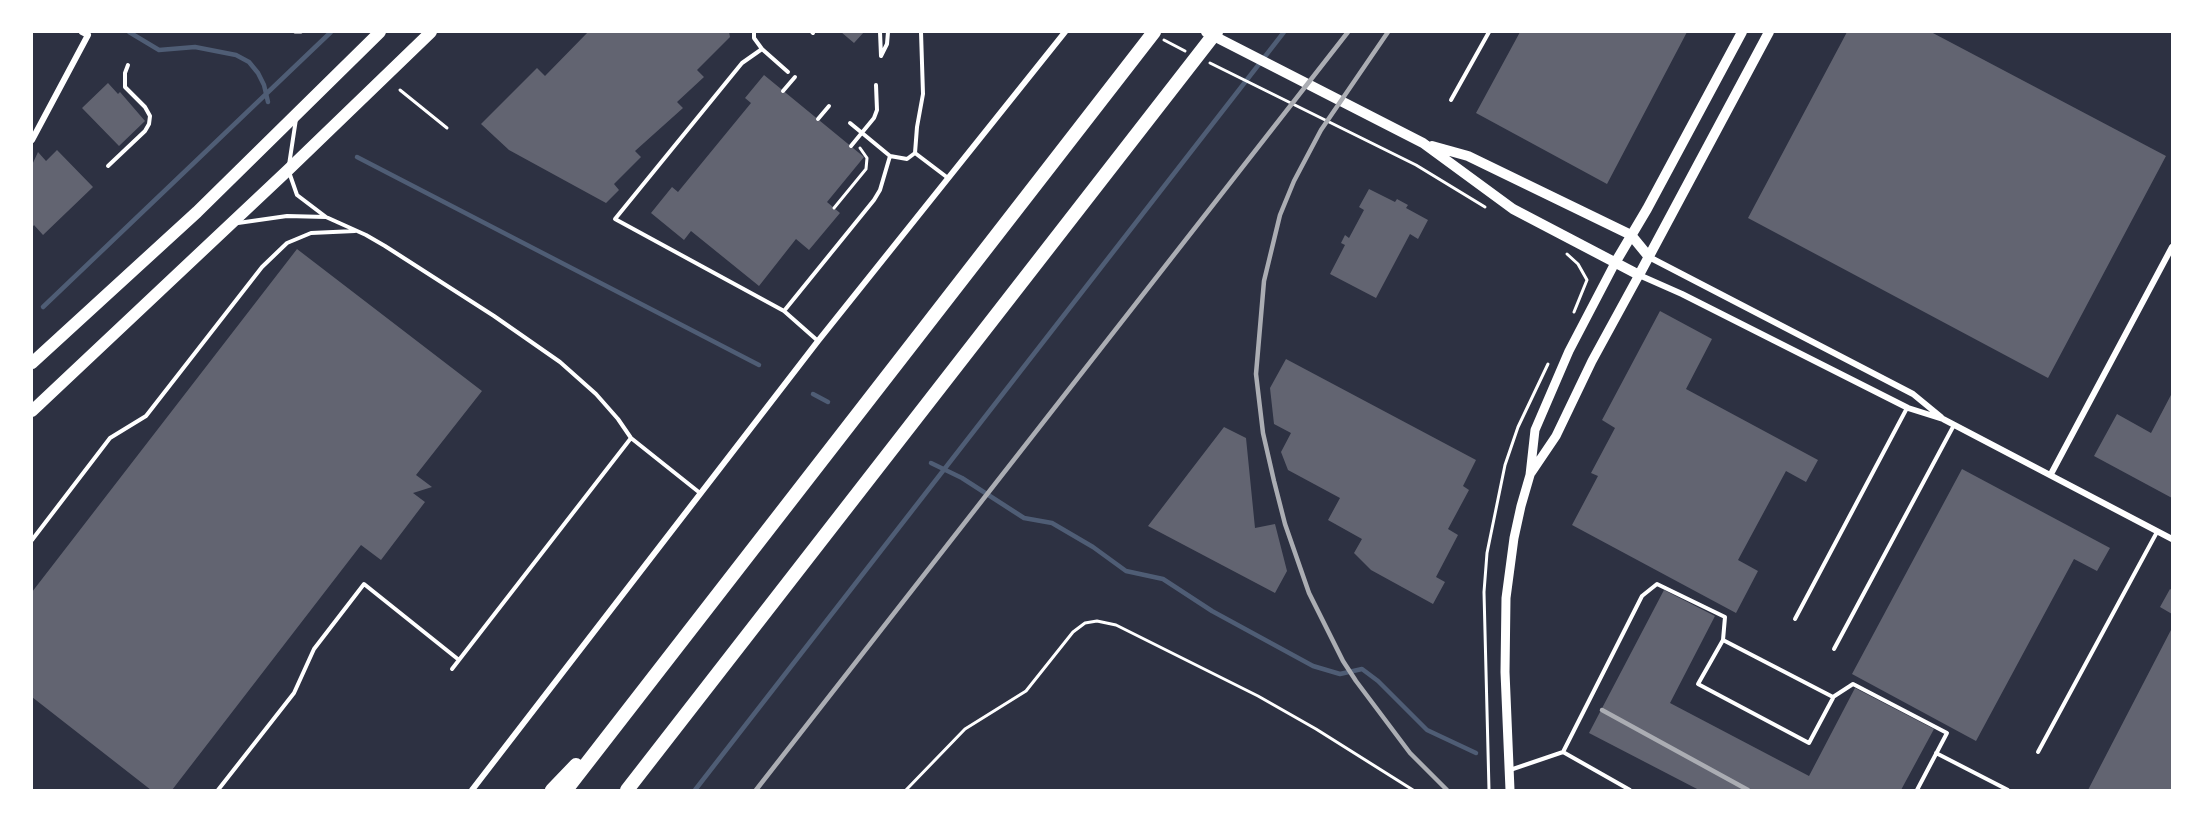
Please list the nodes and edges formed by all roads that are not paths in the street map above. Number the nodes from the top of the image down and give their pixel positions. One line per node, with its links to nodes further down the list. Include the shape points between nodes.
1 (380, 32): 23 (main road)
2 (431, 32): 33 (main road)
3 (753, 32): 15 (lane)
4 (880, 32): 5 (lane, via 881,56)
5 (888, 32)
6 (921, 32): 30 (lane, via 923,94)
7 (1065, 32): 34 (street)
8 (1206, 32): 28 (main road)
9 (1216, 32): 72 (highway)
10 (1489, 32): 21 (lane)
11 (1742, 32): 38 (main road)
12 (1768, 32): 40 (main road)
13 (85, 33): 27 (street)
14 (1155, 34): 62 (highway)
15 (762, 49): 17 (lane); 43 (lane, via 742,63 615,219)
16 (128, 66): 32 (lane, via 125,87 145,107 149,124)
17 (788, 72)
18 (795, 77): 20 (lane)
19 (876, 85): 26 (lane, via 877,110)
20 (783, 91)
21 (1451, 100)
22 (829, 106): 24 (lane)
23 (297, 115): 33 (lane); 45 (main road)
24 (818, 119)
25 (850, 123): 26 (lane)
26 (862, 133): 29 (lane); 31 (lane)
27 (32, 140)
28 (1423, 144): 38 (main road, via 1468,156); 41 (main road, via 1513,209)
29 (851, 146)
30 (915, 153): 31 (lane, via 908,159); 34 (lane)
31 (890, 156): 43 (lane, via 874,200)
32 (108, 166)
33 (288, 170): 35 (lane, via 297,195); 36 (main road)
34 (948, 178): 44 (street)
35 (326, 217): 36 (lane, via 287,216); 37 (lane)
36 (231, 224): 47 (main road)
37 (359, 231): 50 (lane, via 560,362 588,386); 56 (lane, via 311,232 287,243 262,267 146,416 110,438)
38 (1631, 235): 40 (main road); 41 (main road)
39 (2172, 247): 51 (street)
40 (1649, 257): 42 (main road); 48 (street, via 1913,394)
41 (1615, 263): 42 (main road); 52 (street, via 1547,399 1535,430)
42 (1639, 275): 46 (street); 52 (street, via 1556,436)
43 (783, 311): 44 (lane)
44 (818, 341): 53 (street)
45 (32, 363)
46 (1908, 408): 48 (street); 57 (lane)
47 (32, 411)
48 (1943, 419): 49 (street)
49 (1954, 424): 51 (street); 59 (lane)
50 (631, 438): 53 (lane); 60 (lane)
51 (2051, 474): 54 (street)
52 (1530, 475): 67 (street, via 1514,538 1506,598)
53 (700, 493): 69 (street)
54 (2157, 531): 55 (street); 65 (lane)
55 (2172, 539)
56 (32, 540)
57 (1795, 619)
58 (1723, 640): 63 (lane); 63 (lane, via 1698,684 1809,743); 64 (lane, via 1725,617 1658,584 1642,596)
59 (1834, 649)
60 (459, 660): 61 (lane); 68 (lane, via 364,584 314,649 294,693)
61 (452, 669)
62 (641, 695): 70 (highway); 71 (highway)
63 (1833, 698): 66 (lane, via 1853,684 1947,733)
64 (1563, 752): 67 (lane); 74 (lane)
65 (2038, 752)
66 (1936, 753): 75 (lane); 76 (lane)
67 (1509, 770): 73 (street)
68 (218, 790)
69 (472, 790)
70 (552, 790)
71 (566, 790)
72 (627, 790)
73 (1510, 790)
74 (1630, 790)
75 (1917, 790)
76 (2008, 790)

